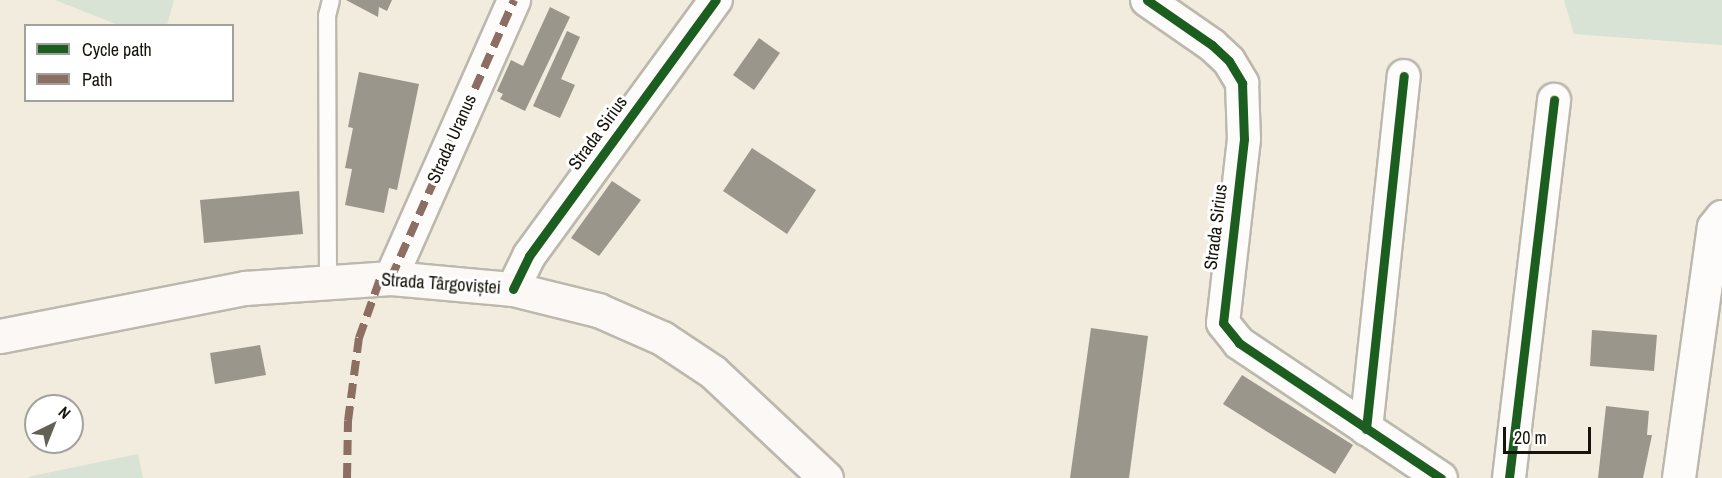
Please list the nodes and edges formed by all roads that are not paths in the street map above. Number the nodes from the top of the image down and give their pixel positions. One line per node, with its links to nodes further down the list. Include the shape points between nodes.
1 (331, 0): 9 (lane, via 327,16)
2 (514, 0): 8 (street, Strada Uranus)
3 (716, 0): 10 (street, Strada Sirius, via 530,256)
4 (1148, 0): 13 (street, Strada Sirius, via 1212,45 1229,61 1242,83 1244,139 1223,323 1239,344)
5 (1404, 76): 13 (street)
6 (1554, 100): 16 (street)
7 (1722, 217): 12 (street, via 1714,227)
8 (391, 278): 9 (main road, Strada Târgoviștei); 10 (main road, Strada Târgoviștei)
9 (328, 281): 11 (main road, Strada Târgoviștei, via 181,299)
10 (513, 289): 14 (main road, Strada Târgoviștei, via 598,310 662,338 729,386)
11 (0, 336)
12 (1709, 380): 17 (street)
13 (1366, 429): 15 (street, Strada Sirius)
14 (826, 478)
15 (1441, 478)
16 (1509, 478)
17 (1679, 478)

